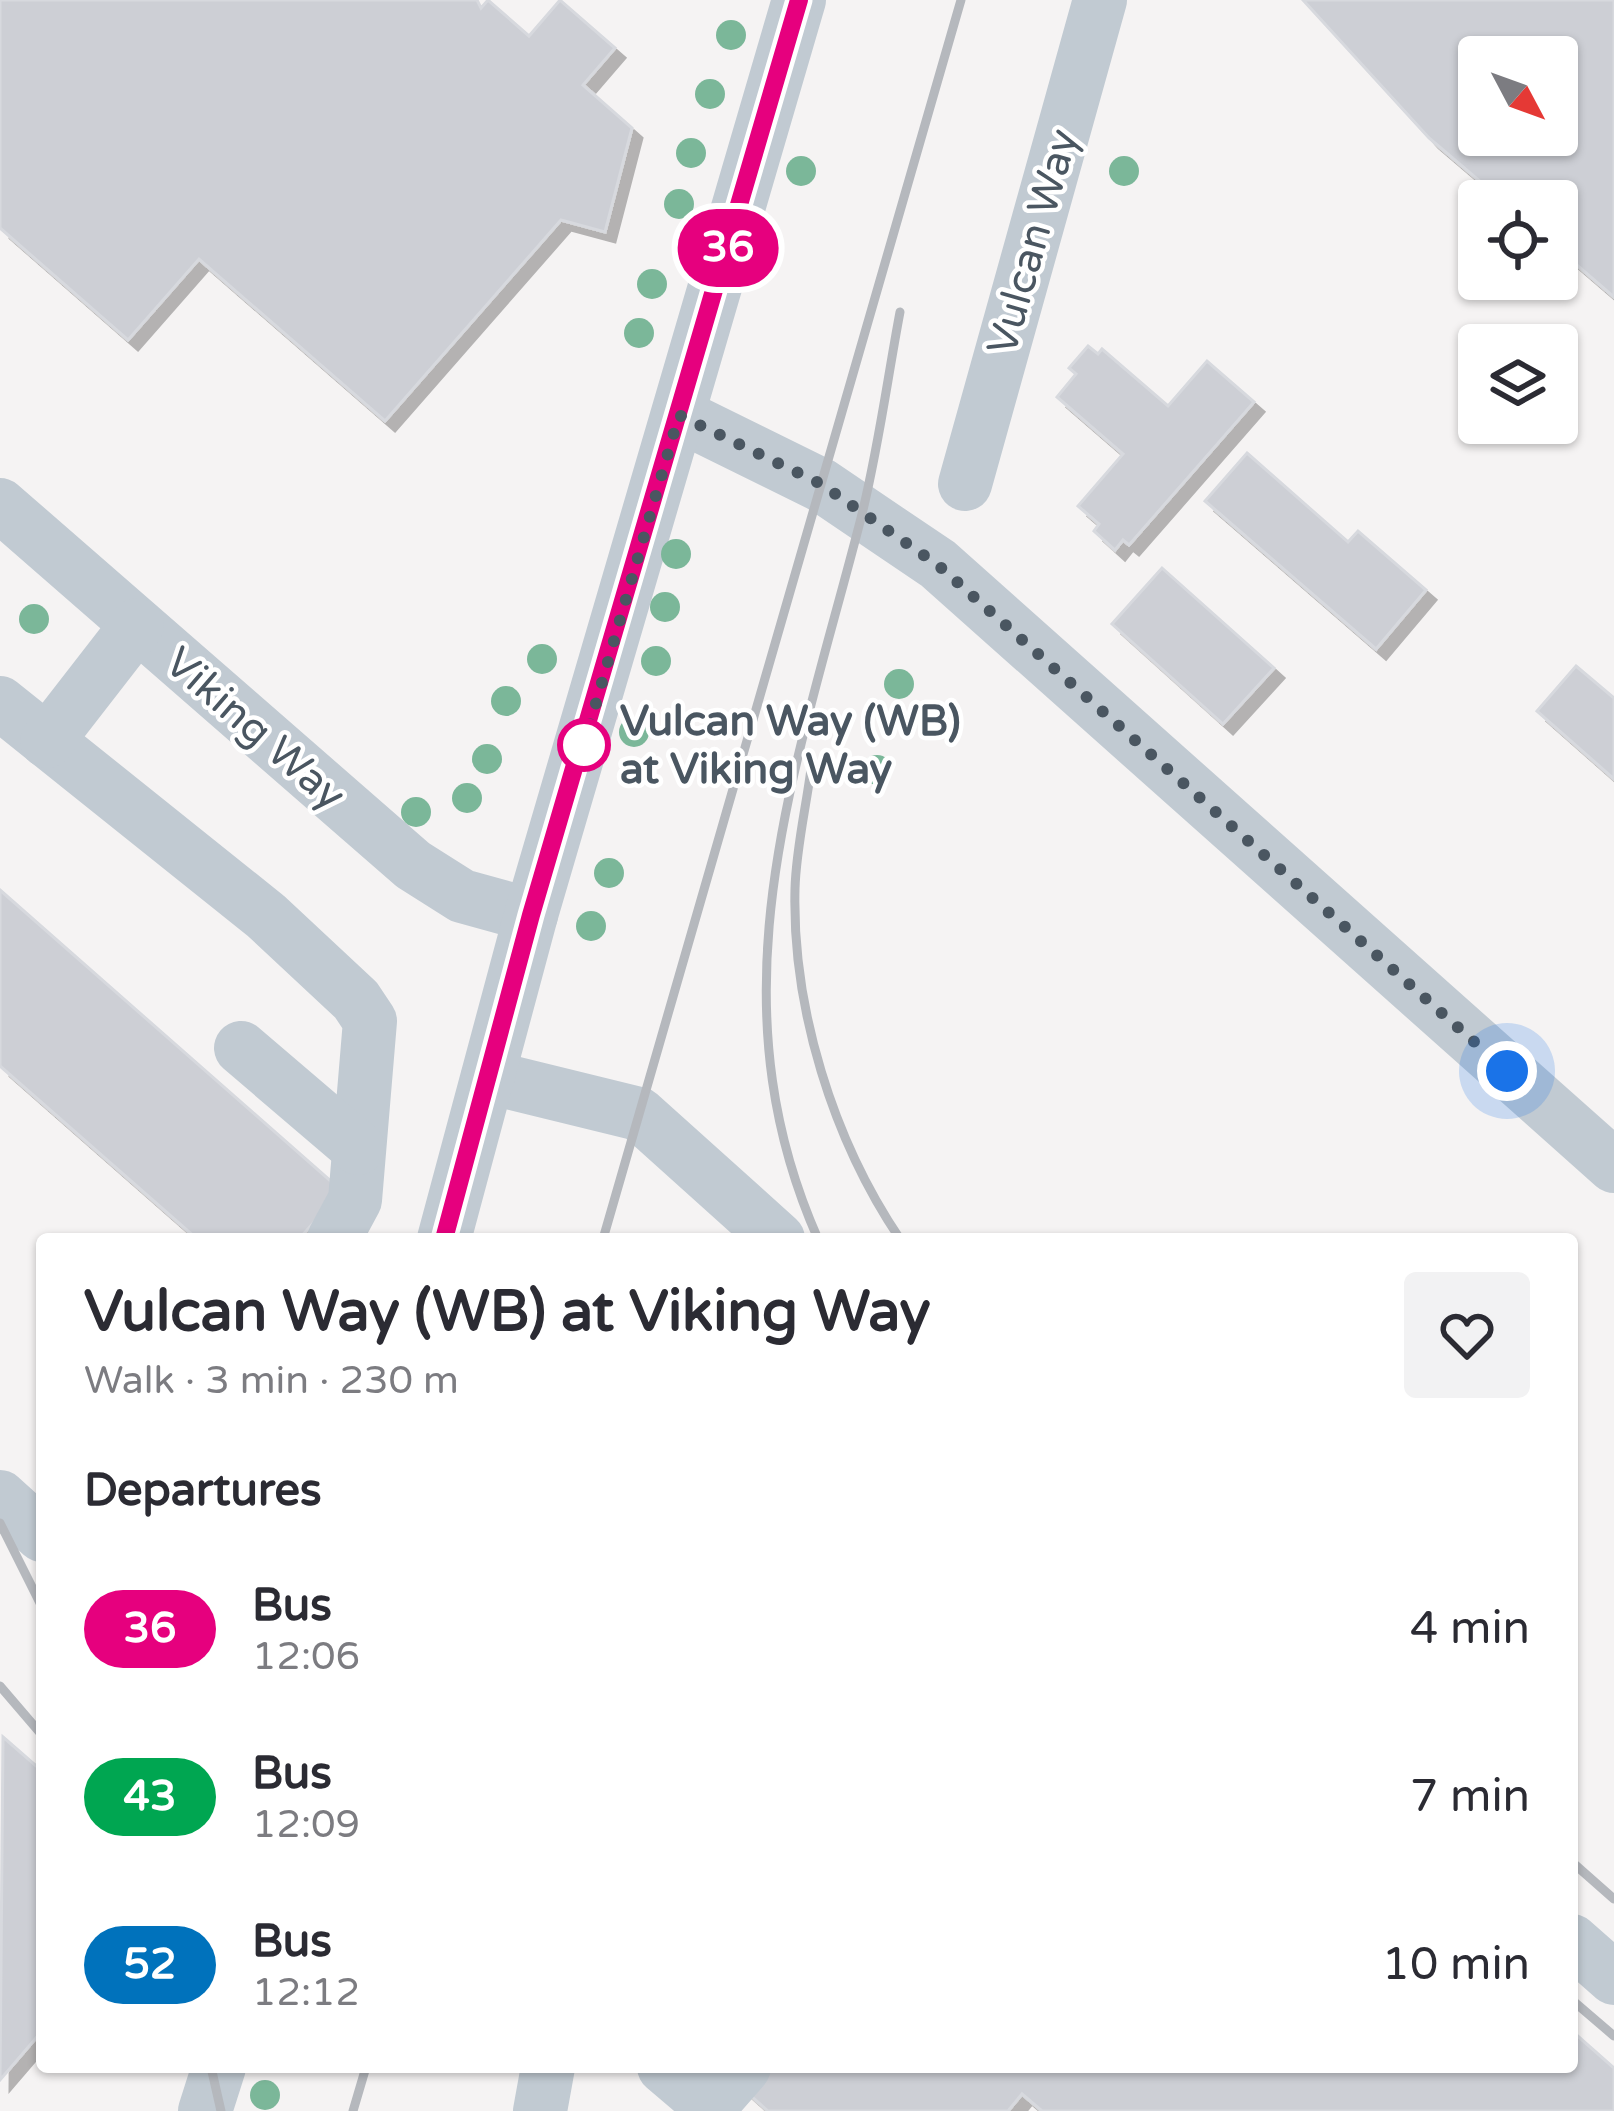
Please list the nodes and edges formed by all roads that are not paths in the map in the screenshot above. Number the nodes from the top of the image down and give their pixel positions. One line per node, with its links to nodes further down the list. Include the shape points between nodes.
1 (799, 0): 3 (street)
2 (1100, 0): 4 (street, Vulcan Way)
3 (679, 415): 9 (street); 13 (street, via 821,484 938,565)
4 (965, 484)
5 (0, 505): 6 (street, Viking Way)
6 (136, 626): 8 (street); 9 (street, Viking Way, via 413,866 462,896)
7 (0, 703): 8 (street)
8 (47, 741): 12 (street, via 266,916 356,1000 370,1022)
9 (531, 915): 11 (street)
10 (242, 1048): 12 (street)
11 (488, 1077): 15 (street); 16 (street, via 639,1114)
12 (358, 1148): 14 (street)
13 (1614, 1166)
14 (352, 1233)
15 (446, 1233)
16 (763, 1233)
17 (0, 1497): 18 (street)
18 (36, 1530)
19 (1578, 1946): 20 (street)
20 (1614, 1978)
21 (217, 2073): 24 (street)
22 (671, 2073): 23 (street, via 710,2106)
23 (739, 2073)
24 (205, 2111)

